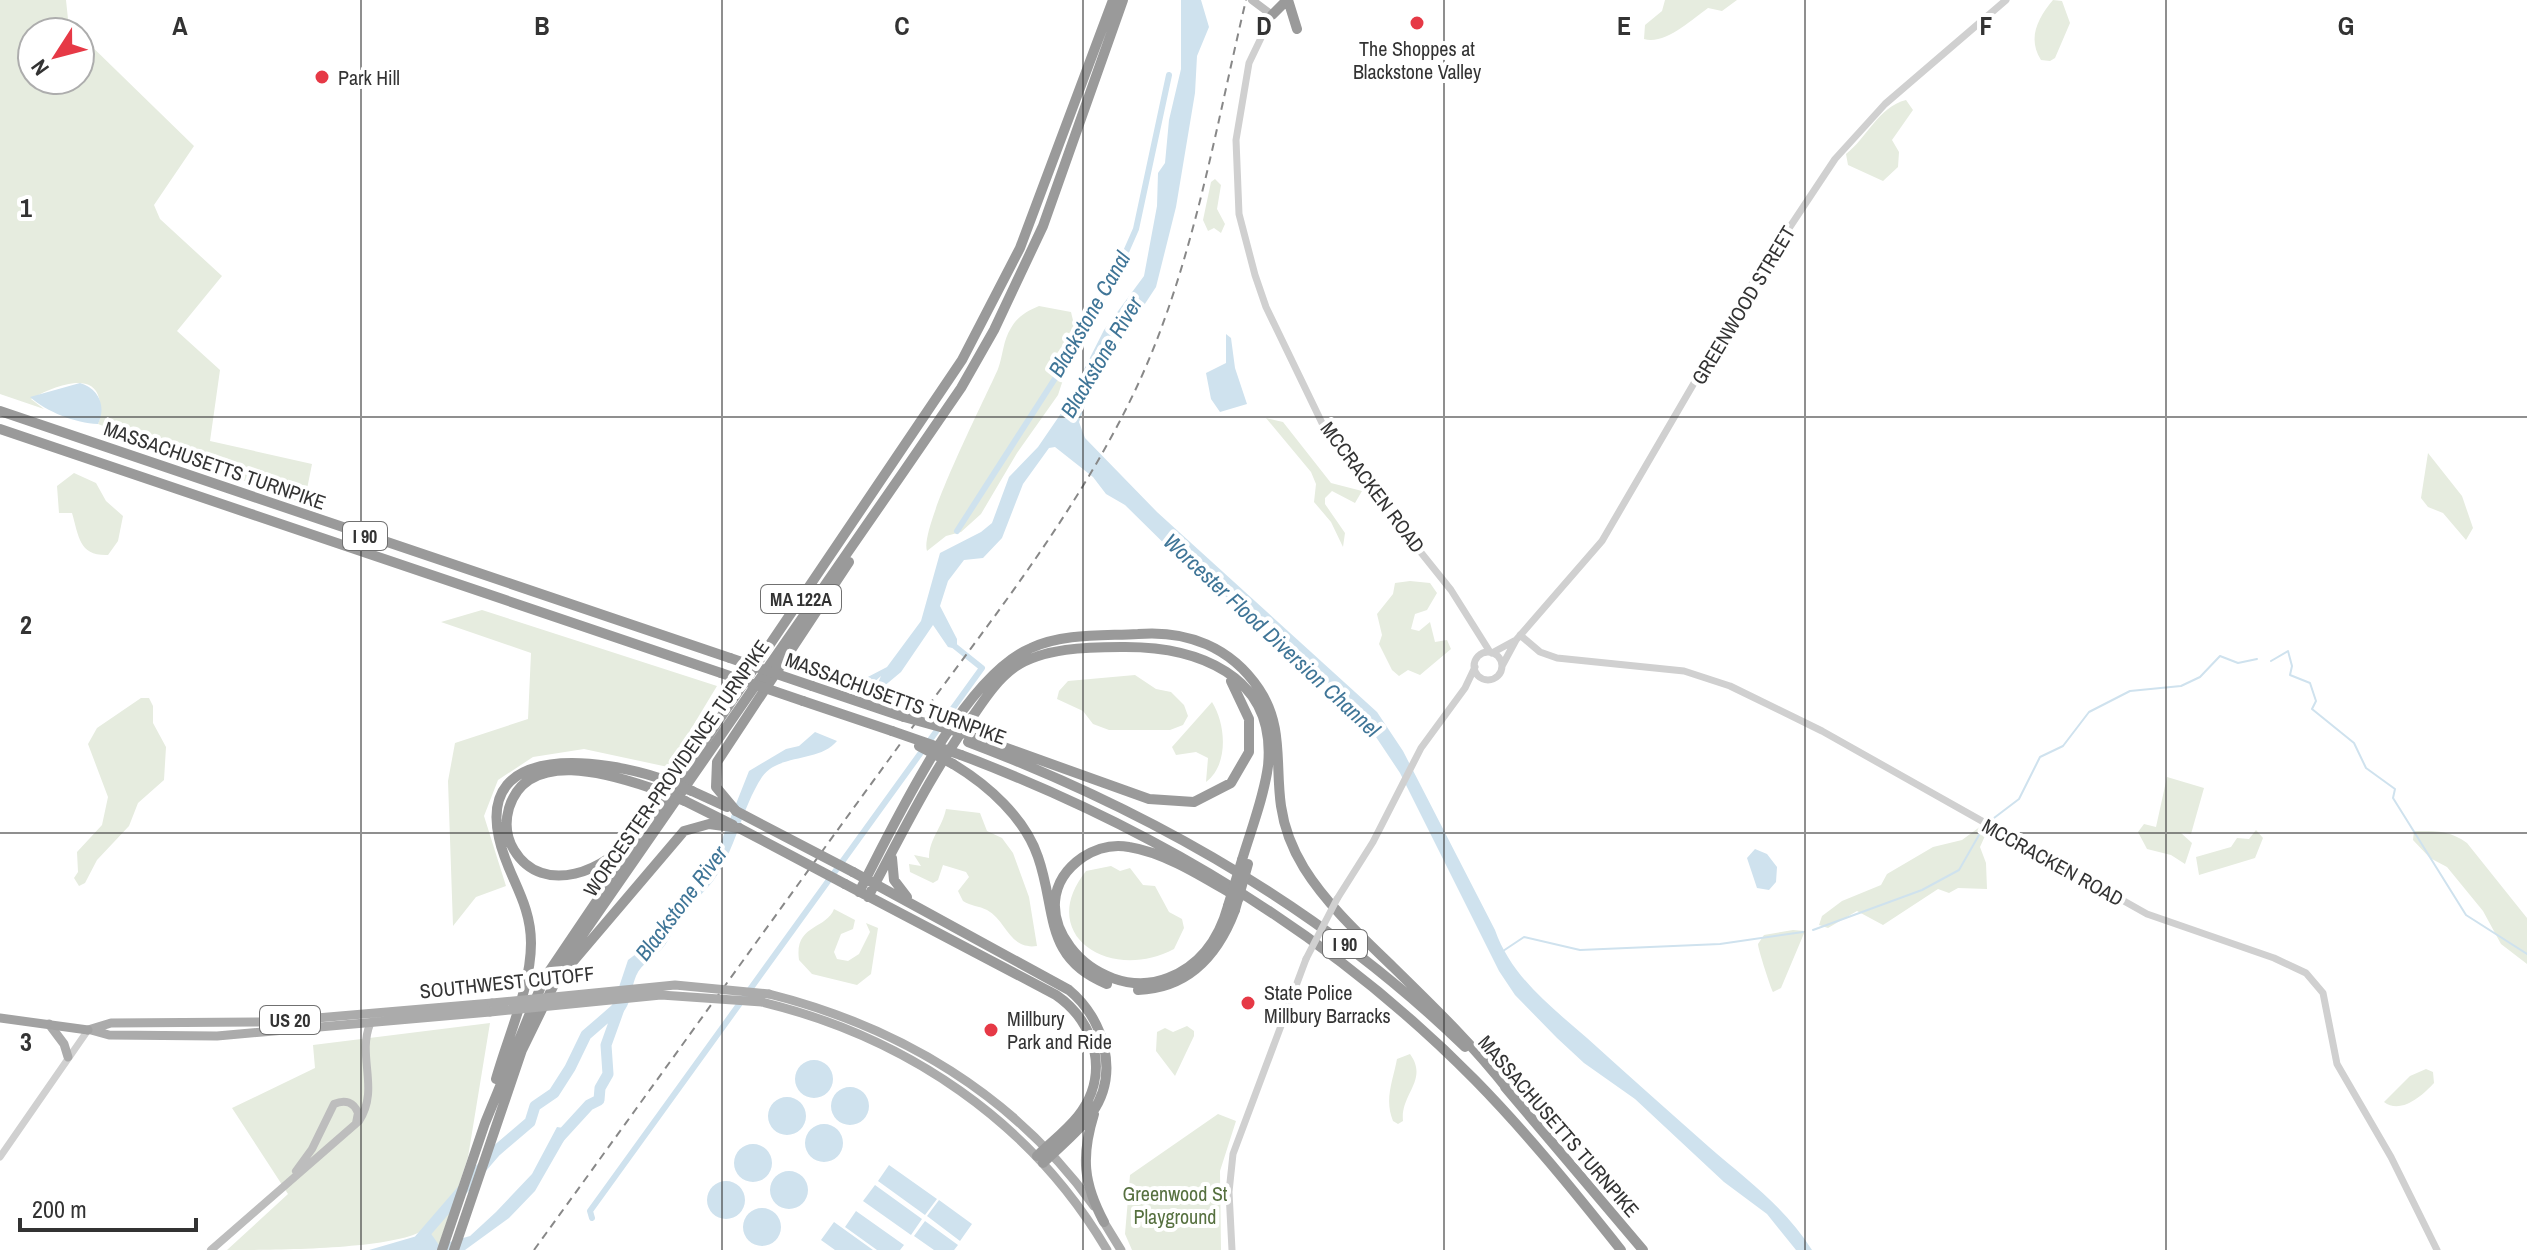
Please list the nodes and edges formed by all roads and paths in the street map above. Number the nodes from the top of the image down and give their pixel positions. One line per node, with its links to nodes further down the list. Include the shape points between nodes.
1 (1105, 0): 10 (highway, MA 122A)
2 (1113, 0): 10 (highway, WORCESTER-PROVIDENCE TURNPIKE)
3 (1126, 0): 13 (highway, WORCESTER-PROVIDENCE TURNPIKE / MA 122A, via 1018,283 961,388)
4 (1276, 0): 8 (highway)
5 (1288, 0): 8 (highway); 9 (highway)
6 (2006, 0): 15 (street, GREENWOOD STREET, via 1892,97 1847,143 1750,287 1602,541)
7 (1253, 1): 8 (main road)
8 (1272, 15): 14 (street, MCCRACKEN ROAD, via 1251,56 1236,140 1243,231 1266,307 1322,423 1451,590)
9 (1297, 29)
10 (1090, 60): 25 (highway, WORCESTER-PROVIDENCE TURNPIKE / MA 122A, via 1020,248 962,360)
11 (0, 411): 24 (highway, MASSACHUSETTS TURNPIKE / I 90, bridge)
12 (0, 429): 23 (highway, MASSACHUSETTS TURNPIKE / I 90, bridge)
13 (904, 471): 26 (highway, via 793,652 720,755 714,782); 35 (highway, WORCESTER-PROVIDENCE TURNPIKE / MA 122A)
14 (1475, 633): 16 (street, MCCRACKEN ROAD); 17 (street, MCCRACKEN ROAD)
15 (1518, 638): 16 (street, GREENWOOD STREET); 19 (street, GREENWOOD STREET); 61 (street, MCCRACKEN ROAD, via 1557,658 1684,671 1739,689 2147,914 2306,973 2323,993 2337,1064)
16 (1491, 652): 17 (street, GREENWOOD STREET); 19 (street, MCCRACKEN ROAD)
17 (1476, 663): 20 (street); 21 (street)
18 (1216, 665): 24 (highway, via 1235,685 1249,719 1249,752 1231,783 1194,802 1149,799); 28 (highway, via 1176,650 1108,647 1044,654 1016,666 992,689 938,764); 29 (highway, via 1250,694 1266,732 1266,779)
19 (1502, 666): 20 (street, via 1496,677)
20 (1485, 679): 21 (street)
21 (1465, 688): 58 (street, bridge, via 1413,763 1306,959 1233,1154)
22 (1275, 729): 29 (highway, via 1272,779); 30 (highway, via 1270,708 1248,675 1219,650 1188,637 1158,632 1036,645 1006,661 982,685 920,776); 44 (highway, via 1281,805 1303,866)
23 (892, 731): 33 (highway, bridge, via 953,764 1022,826 1038,858 1054,934 1070,958 1095,979 1135,990 1178,982 1209,960 1224,939); 34 (highway, MASSACHUSETTS TURNPIKE / I 90, bridge, via 1121,822 1203,867)
24 (971, 739): 44 (highway, MASSACHUSETTS TURNPIKE / I 90, via 1106,798 1270,890 1401,988)
25 (686, 766): 27 (highway, bridge, via 626,844 594,870 566,876 542,872 522,861 508,836 507,813 518,790 550,771 593,772 651,788 685,801); 46 (highway, WORCESTER-PROVIDENCE TURNPIKE / MA 122A, via 544,979)
26 (729, 807): 30 (highway, bridge); 46 (highway, bridge, via 659,778 601,763 549,762 515,780 497,814 500,841 525,901 531,949)
27 (719, 821): 31 (highway, bridge); 35 (highway, via 691,827 675,839)
28 (893, 850): 30 (highway); 32 (highway, via 894,880)
29 (1245, 862): 33 (highway, bridge)
30 (870, 881): 31 (highway); 32 (highway)
31 (863, 894): 48 (highway, via 1056,995 1081,1017 1096,1056 1093,1089 1078,1116)
32 (917, 906): 45 (highway, via 1082,1001 1103,1038 1106,1070)
33 (1232, 908): 34 (highway, via 1213,943 1192,964 1162,980 1139,983 1115,980 1085,964 1062,935 1057,911 1059,889 1077,862 1105,847 1131,847 1193,872)
34 (1311, 938): 59 (highway, MASSACHUSETTS TURNPIKE / I 90, via 1474,1079)
35 (557, 977): 46 (highway, WORCESTER-PROVIDENCE TURNPIKE / MA 122A)
36 (491, 1007): 38 (main road, SOUTHWEST CUTOFF / US 20); 40 (main road, SOUTHWEST CUTOFF / US 20); 48 (main road, SOUTHWEST CUTOFF / US 20, bridge, via 666,986 731,988 858,1021 939,1061 1004,1108)
37 (0, 1018): 39 (highway, SOUTHWEST CUTOFF / US 20)
38 (233, 1023): 41 (main road, SOUTHWEST CUTOFF / US 20, via 111,1023); 42 (main road)
39 (49, 1024): 41 (highway, SOUTHWEST CUTOFF / US 20); 43 (main road)
40 (370, 1024): 42 (main road, SOUTHWEST CUTOFF / US 20); 47 (main road, via 370,1094 366,1110)
41 (88, 1030): 42 (main road, SOUTHWEST CUTOFF / US 20, via 109,1035); 43 (street)
42 (234, 1036)
43 (68, 1057): 49 (street)
44 (1509, 1091): 60 (highway, MASSACHUSETTS TURNPIKE / I 90)
45 (1098, 1101): 48 (highway, via 1082,1125); 52 (highway, via 1083,1158 1088,1189)
46 (490, 1126): 50 (highway, WORCESTER-PROVIDENCE TURNPIKE / MA 122A)
47 (350, 1130): 51 (main road); 51 (main road, via 358,1121 357,1110 348,1102 337,1102 312,1149)
48 (1044, 1155): 52 (main road, SOUTHWEST CUTOFF / US 20); 56 (main road, SOUTHWEST CUTOFF / US 20)
49 (0, 1157)
50 (473, 1182): 54 (highway, MA 122A); 55 (highway, MA 122A)
51 (282, 1187): 53 (main road)
52 (1104, 1222): 57 (main road, SOUTHWEST CUTOFF / US 20)
53 (211, 1250)
54 (442, 1250)
55 (454, 1250)
56 (1107, 1250)
57 (1121, 1250)
58 (1232, 1250)
59 (1621, 1250)
60 (1643, 1250)
61 (2437, 1250)

